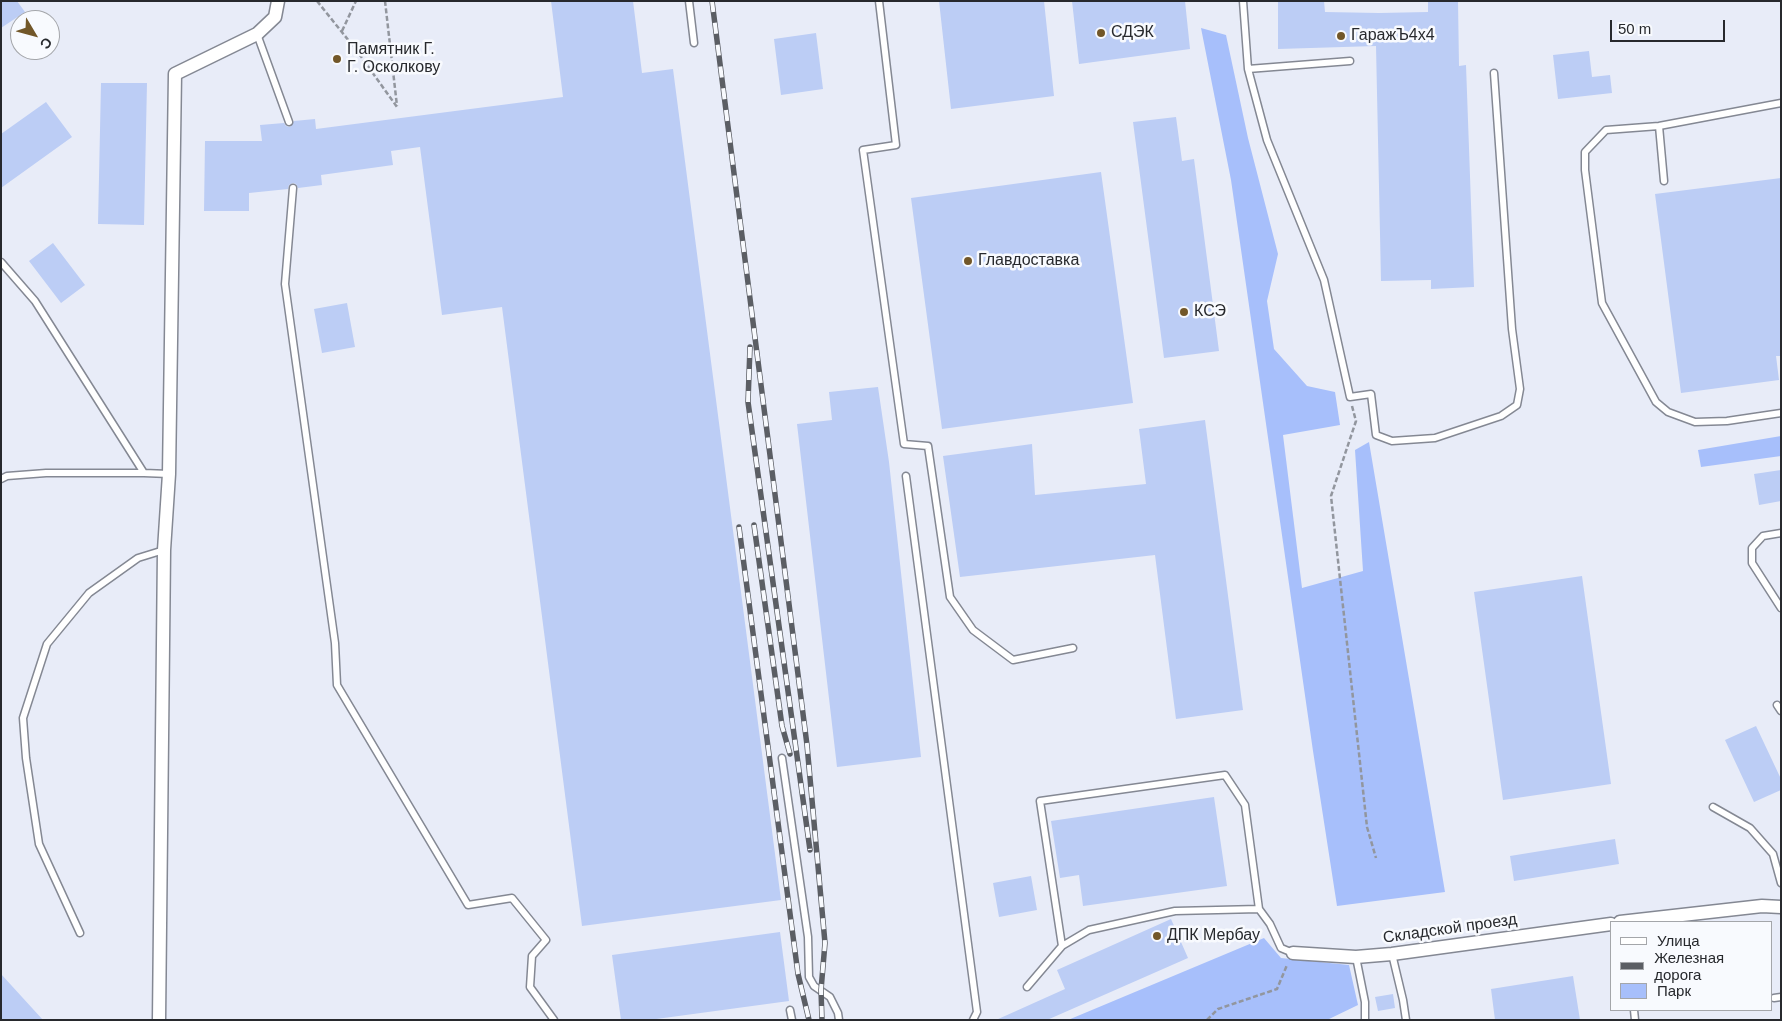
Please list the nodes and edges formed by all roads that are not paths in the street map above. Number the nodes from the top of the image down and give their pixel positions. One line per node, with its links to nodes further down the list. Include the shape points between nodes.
1 (278, 1): 5 (street, via 275,17)
2 (689, 1): 6 (lane)
3 (879, 1): 24 (lane, via 896,144 863,150 904,444 928,446 950,597 974,630 1013,660)
4 (1243, 1): 8 (lane)
5 (257, 34): 11 (lane); 18 (street, via 175,74)
6 (694, 43)
7 (1350, 61): 8 (lane)
8 (1248, 69): 9 (lane, via 1267,140 1324,280 1350,397 1371,394 1376,435 1392,441 1434,438 1502,416 1516,404 1520,389 1512,328)
9 (1494, 73)
10 (1781, 103): 12 (lane)
11 (289, 122)
12 (1659, 126): 13 (lane); 16 (lane, via 1606,130 1585,152 1602,303 1656,402 1668,412 1695,422)
13 (1664, 181)
14 (293, 188): 40 (lane, via 285,284 335,643 337,684 468,905 512,898 546,940 532,956 530,987)
15 (1, 262): 17 (lane, via 35,301)
16 (1781, 413)
17 (144, 473): 18 (lane); 20 (lane, via 46,473)
18 (169, 474): 22 (street)
19 (906, 476): 43 (lane, via 977,1012)
20 (1, 479)
21 (1781, 533): 23 (lane, via 1763,536 1752,548 1752,563)
22 (164, 550): 32 (lane, via 138,558 88,593 47,644 23,718 38,844); 39 (street)
23 (1781, 608)
24 (1073, 648)
25 (782, 758): 42 (lane, via 808,937 809,976 814,986 830,997)
26 (1713, 807): 27 (lane, via 1750,828 1773,854)
27 (1781, 883)
28 (1781, 907): 30 (street, via 1762,906)
29 (1259, 909): 33 (lane, via 1176,911 1089,930); 33 (lane, via 1245,805 1225,775 1040,801); 34 (lane, via 1281,948)
30 (1633, 921)
31 (1610, 924): 35 (street, Складской проезд)
32 (80, 933)
33 (1062, 946): 37 (lane)
34 (1293, 952): 36 (street, Складской проезд)
35 (1392, 954): 36 (street, Складской проезд); 45 (lane)
36 (1356, 957): 44 (lane, via 1366,1002)
37 (1028, 987)
38 (790, 1010): 41 (lane)
39 (159, 1020)
40 (554, 1020)
41 (792, 1020)
42 (839, 1020)
43 (973, 1020)
44 (1365, 1020)
45 (1406, 1020)

